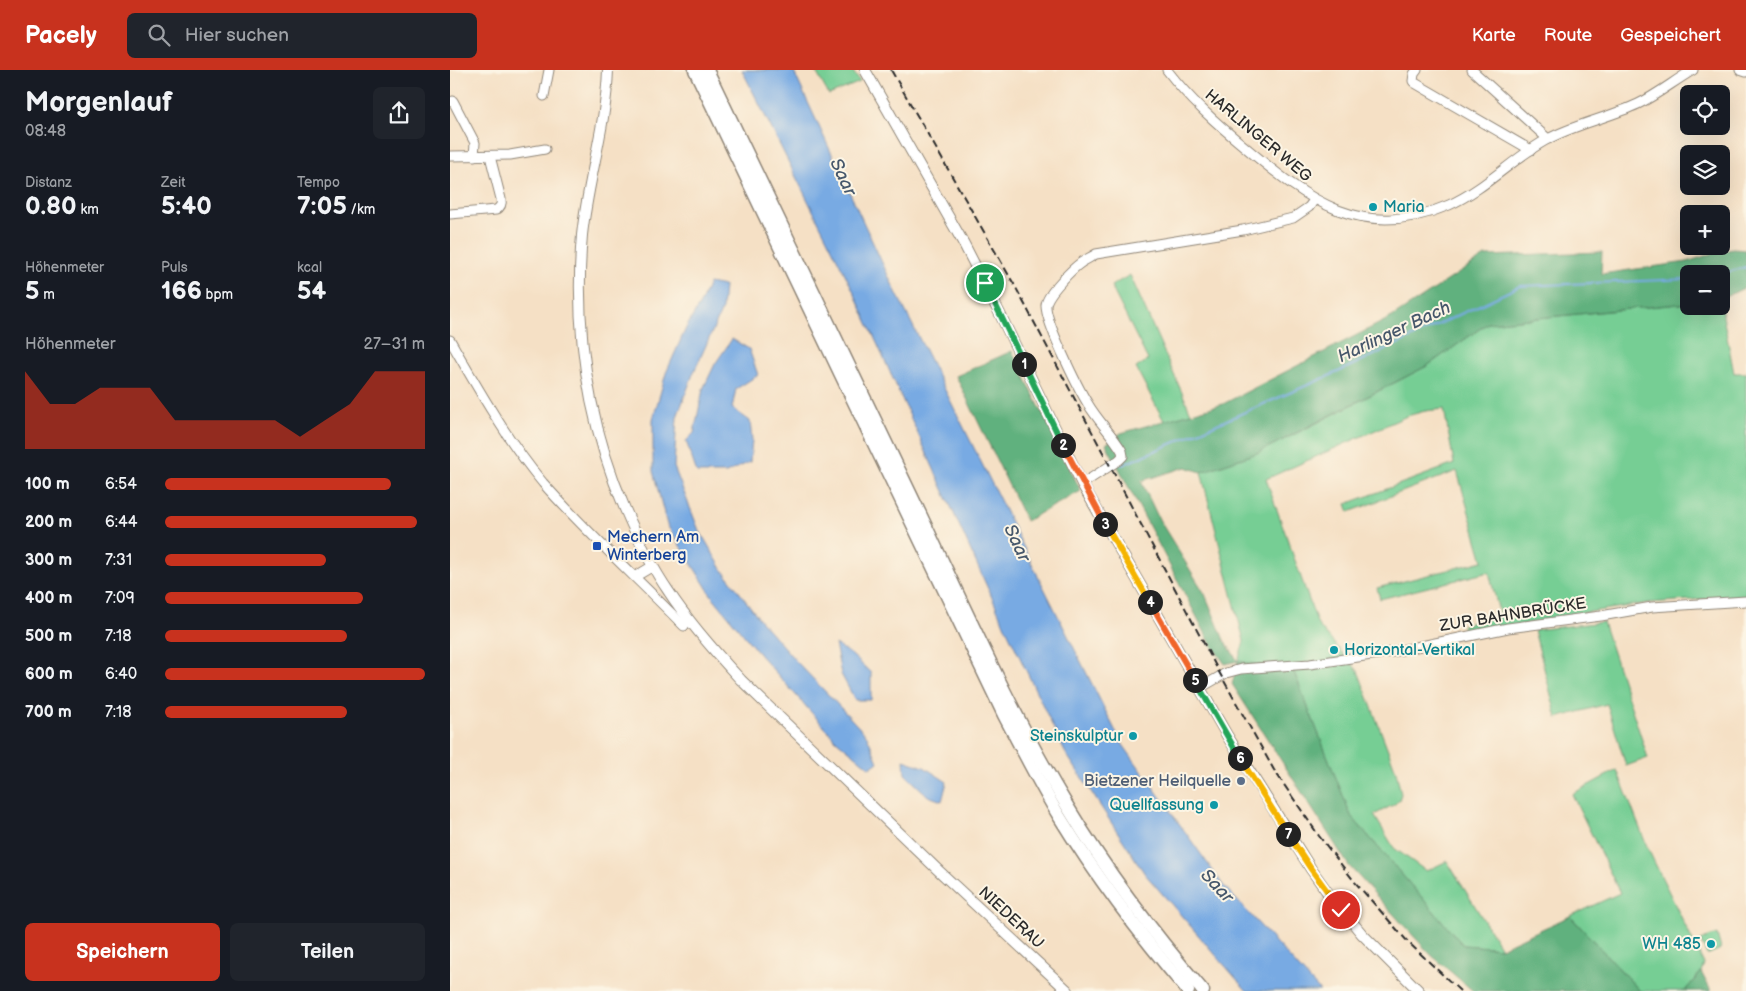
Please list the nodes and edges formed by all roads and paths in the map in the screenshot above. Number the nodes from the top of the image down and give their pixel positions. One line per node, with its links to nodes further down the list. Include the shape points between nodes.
1 (549, 70): 12 (street)
2 (608, 70): 24 (main road, NIEDERAU, via 582,233 580,311 584,367 605,456 631,523)
3 (694, 70): 28 (highway)
4 (708, 70): 28 (highway)
5 (865, 70): 23 (main road, via 964,244)
6 (1167, 70): 20 (street, HARLINGER WEG, via 1192,101 1214,121 1272,171)
7 (1417, 70): 16 (street, via 1415,83)
8 (1472, 70): 14 (street)
9 (1693, 70): 14 (street, HARLINGER WEG, via 1639,103)
10 (1740, 70): 11 (street)
11 (1746, 72)
12 (544, 96)
13 (453, 106): 18 (street, via 475,143)
14 (1548, 139): 16 (street, HARLINGER WEG)
15 (545, 149): 19 (street)
16 (1531, 150): 20 (street, HARLINGER WEG, via 1469,195 1425,214 1371,218 1348,214)
17 (450, 156): 18 (street)
18 (474, 156): 19 (street)
19 (490, 156): 21 (street, via 502,204 496,210)
20 (1314, 200): 23 (street, via 1309,208 1293,218 1243,230 1096,254 1072,270 1050,294 1046,304 1052,331 1088,405 1122,451 1119,460)
21 (450, 214)
22 (450, 340): 25 (street, via 490,407 542,482)
23 (1082, 484): 30 (main road)
24 (653, 566): 25 (street); 31 (main road, NIEDERAU, via 692,624 741,680)
25 (636, 576): 27 (street)
26 (1746, 601): 30 (street, ZUR BAHNBRÜCKE, via 1652,607 1508,628 1392,652 1310,664 1241,669 1226,673)
27 (684, 626)
28 (970, 632): 29 (highway)
29 (982, 656): 32 (highway, via 1034,773 1064,823 1127,916); 33 (highway, via 1074,817 1131,902)
30 (1200, 688): 34 (main road, via 1311,869 1362,934)
31 (1068, 991)
32 (1188, 991)
33 (1204, 991)
34 (1419, 991)

